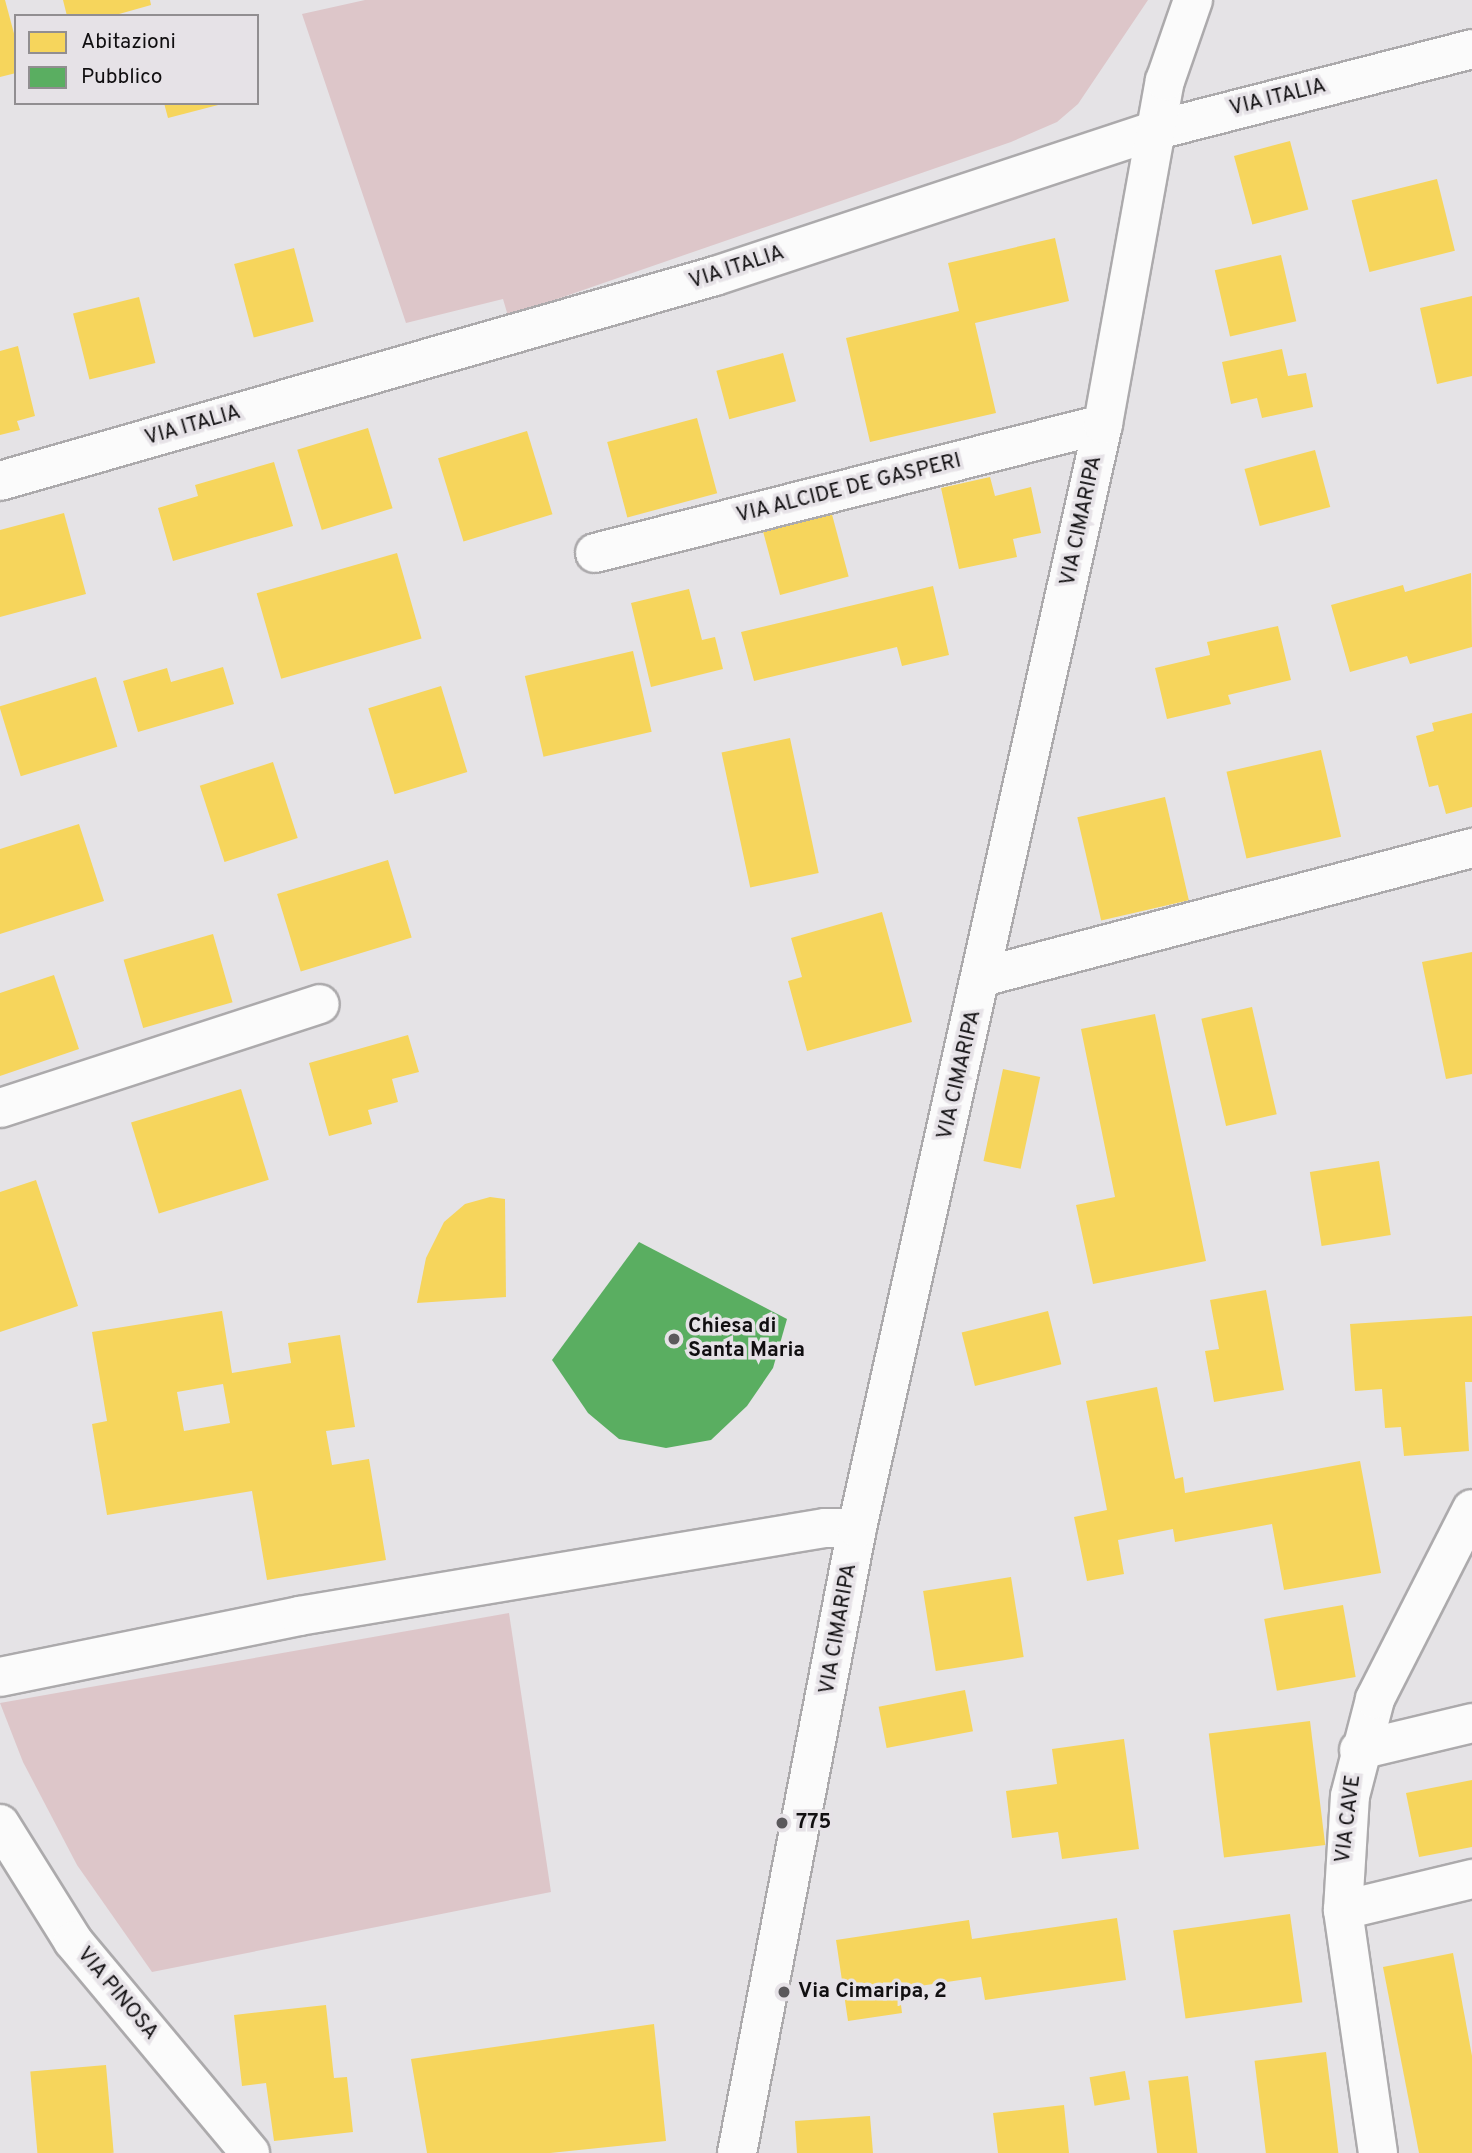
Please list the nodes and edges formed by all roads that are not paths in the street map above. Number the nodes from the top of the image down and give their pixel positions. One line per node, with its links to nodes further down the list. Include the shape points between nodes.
1 (1193, 0): 3 (street, VIA CIMARIPA, via 1171,61)
2 (1472, 49): 3 (street, VIA ITALIA)
3 (1157, 130): 4 (street, VIA CIMARIPA); 5 (street, VIA ITALIA, via 715,276)
4 (1103, 424): 6 (street, VIA ALCIDE DE GASPERI); 8 (street, VIA CIMARIPA)
5 (0, 481)
6 (595, 553)
7 (1472, 848): 8 (street)
8 (982, 977): 12 (street, VIA CIMARIPA)
9 (320, 1004): 10 (street)
10 (0, 1108)
11 (1472, 1509): 15 (street, VIA CAVE, via 1397,1648)
12 (857, 1528): 13 (street, via 825,1528 299,1616); 20 (street, VIA CIMARIPA)
13 (0, 1677)
14 (1472, 1723): 15 (street)
15 (1359, 1750): 18 (street, VIA CAVE, via 1346,1836)
16 (0, 1824): 19 (street, VIA PINOSA, via 73,1941)
17 (1472, 1879): 18 (street)
18 (1343, 1910): 21 (street, VIA CAVE)
19 (250, 2153)
20 (737, 2153)
21 (1378, 2153)

